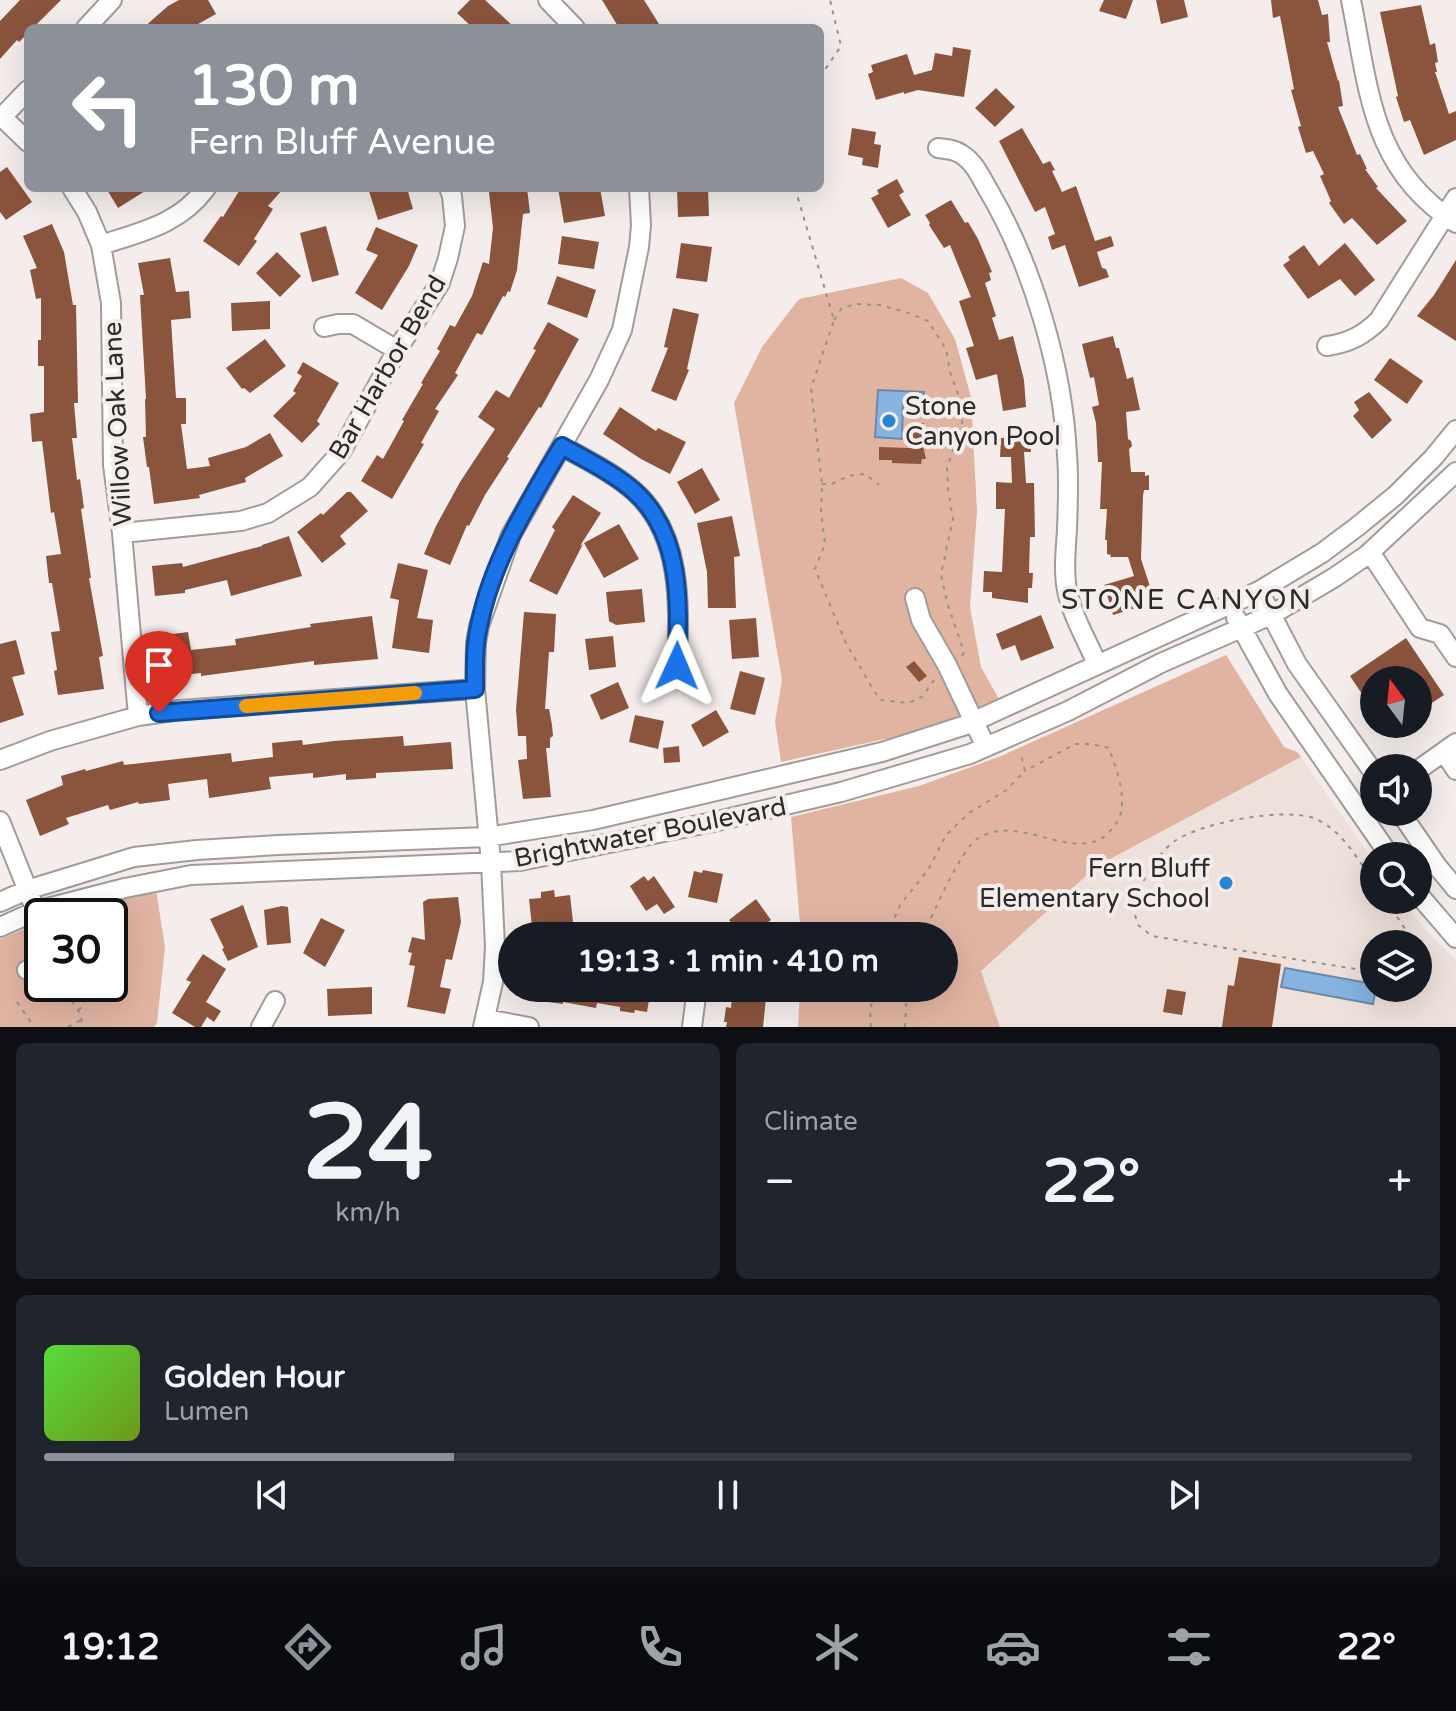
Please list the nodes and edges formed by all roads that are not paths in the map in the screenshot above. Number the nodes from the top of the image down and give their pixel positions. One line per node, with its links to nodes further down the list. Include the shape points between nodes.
1 (112, 0): 4 (street)
2 (548, 0): 5 (street)
3 (1351, 0): 15 (street, via 1383,140 1413,186)
4 (90, 24)
5 (571, 24)
6 (24, 94): 7 (street)
7 (1, 118): 8 (street)
8 (24, 138)
9 (938, 148): 31 (street, via 961,154 981,178 1035,294 1065,431 1067,589)
10 (74, 192): 16 (street, Willow Oak Lane)
11 (203, 192): 16 (street, via 161,226)
12 (450, 192): 19 (street, Bar Harbor Bend, via 455,226 440,283)
13 (639, 192): 21 (street, via 639,247 622,330)
14 (1456, 198): 15 (street)
15 (1450, 219): 18 (street, via 1379,320 1353,340)
16 (101, 245): 23 (street, Willow Oak Lane, via 111,303 113,465)
17 (324, 327): 19 (street, via 353,324)
18 (1327, 346)
19 (397, 350): 23 (street, Bar Harbor Bend, via 341,452 310,487 268,513 241,521)
20 (1456, 430): 25 (street, Brightwater Boulevard, via 1396,495 1322,553)
21 (562, 446): 32 (street, via 634,491 659,522 674,563); 33 (street, via 516,525 490,589 476,643)
22 (1456, 472): 24 (street, Brightwater Boulevard)
23 (122, 533): 34 (street, Willow Oak Lane)
24 (1370, 552): 28 (street, Brightwater Boulevard); 30 (street, via 1420,628 1440,634)
25 (1259, 591): 27 (street, Brightwater Boulevard); 28 (street)
26 (915, 598): 35 (street)
27 (1230, 604): 29 (street); 31 (street, Brightwater Boulevard)
28 (1271, 615): 29 (street, Brightwater Boulevard); 38 (street, via 1297,664)
29 (1241, 628): 36 (street, Brightwater Boulevard); 45 (street, via 1278,694)
30 (1456, 657)
31 (1097, 664): 35 (street, Brightwater Boulevard)
32 (677, 666)
33 (475, 689): 34 (street); 44 (street)
34 (138, 716): 39 (street)
35 (973, 721): 36 (street); 44 (street, Brightwater Boulevard, via 882,752 593,820)
36 (986, 747): 46 (street, Brightwater Boulevard, via 841,792 713,822 520,861)
37 (1450, 747): 40 (street); 41 (street)
38 (1361, 754)
39 (0, 760)
40 (1432, 760)
41 (1456, 770)
42 (0, 821): 48 (street)
43 (1410, 826): 47 (street)
44 (487, 837): 46 (street); 48 (street, Brightwater Boulevard, via 134,857)
45 (1380, 842)
46 (491, 862): 50 (street, Brightwater Boulevard, via 191,875); 58 (street, via 495,947)
47 (1456, 889)
48 (27, 890): 49 (street); 51 (street, Brightwater Boulevard)
49 (30, 898)
50 (96, 898)
51 (0, 902)
52 (1432, 910): 55 (street)
53 (24, 921): 54 (street, Brightwater Boulevard)
54 (0, 927)
55 (1456, 938)
56 (275, 1001): 59 (street)
57 (695, 1002): 61 (street)
58 (484, 1023): 60 (street)
59 (261, 1027)
60 (529, 1027)
61 (692, 1027)

